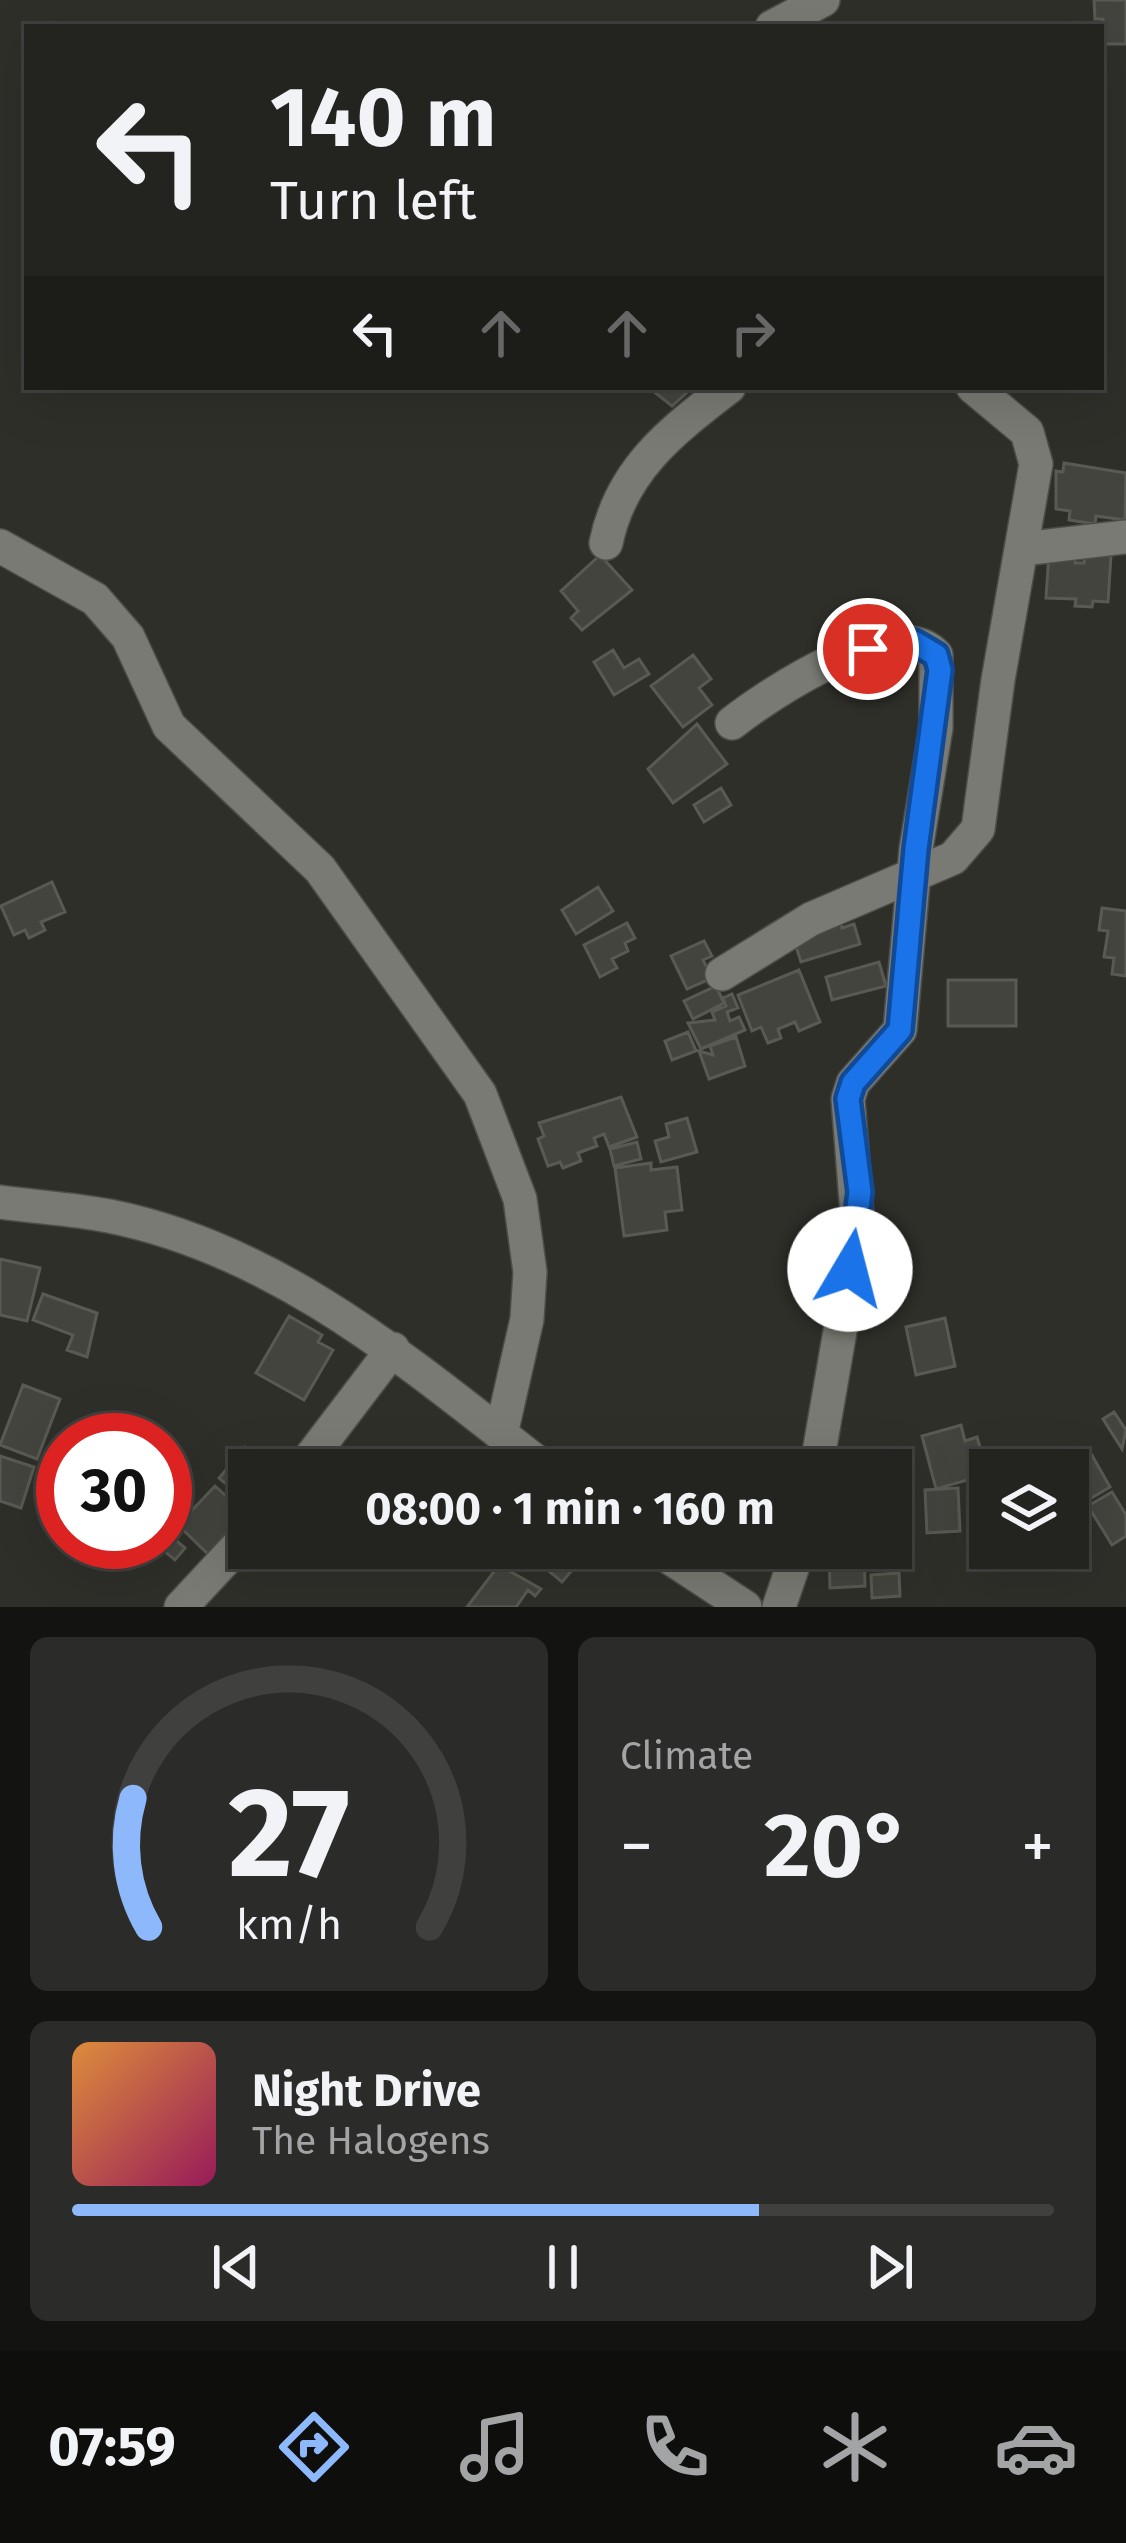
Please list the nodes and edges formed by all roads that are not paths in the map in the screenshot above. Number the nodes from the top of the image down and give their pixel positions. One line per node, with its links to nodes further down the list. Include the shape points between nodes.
1 (822, 0): 2 (street)
2 (778, 24)
3 (725, 390): 6 (street, via 628,478)
4 (977, 390): 8 (street, via 1015,417 1033,447)
5 (1126, 537): 8 (street)
6 (606, 543)
7 (0, 547): 14 (street, via 94,599 128,637 169,726 320,869 480,1094 520,1199 530,1272)
8 (1023, 549): 10 (street, via 978,829 952,858)
9 (732, 723): 10 (street, via 823,665 868,649 928,647 940,670 939,693)
10 (914, 872): 11 (street); 17 (street, via 900,1030 848,1099 858,1227)
11 (722, 974)
12 (0, 1202): 13 (street, via 109,1216 186,1238 295,1288)
13 (393, 1349): 14 (street); 15 (street)
14 (501, 1434): 16 (street)
15 (317, 1449)
16 (521, 1449)
17 (820, 1449)
18 (228, 1557): 21 (street)
19 (687, 1569): 22 (street)
20 (792, 1569): 23 (street)
21 (181, 1607)
22 (745, 1607)
23 (779, 1607)

